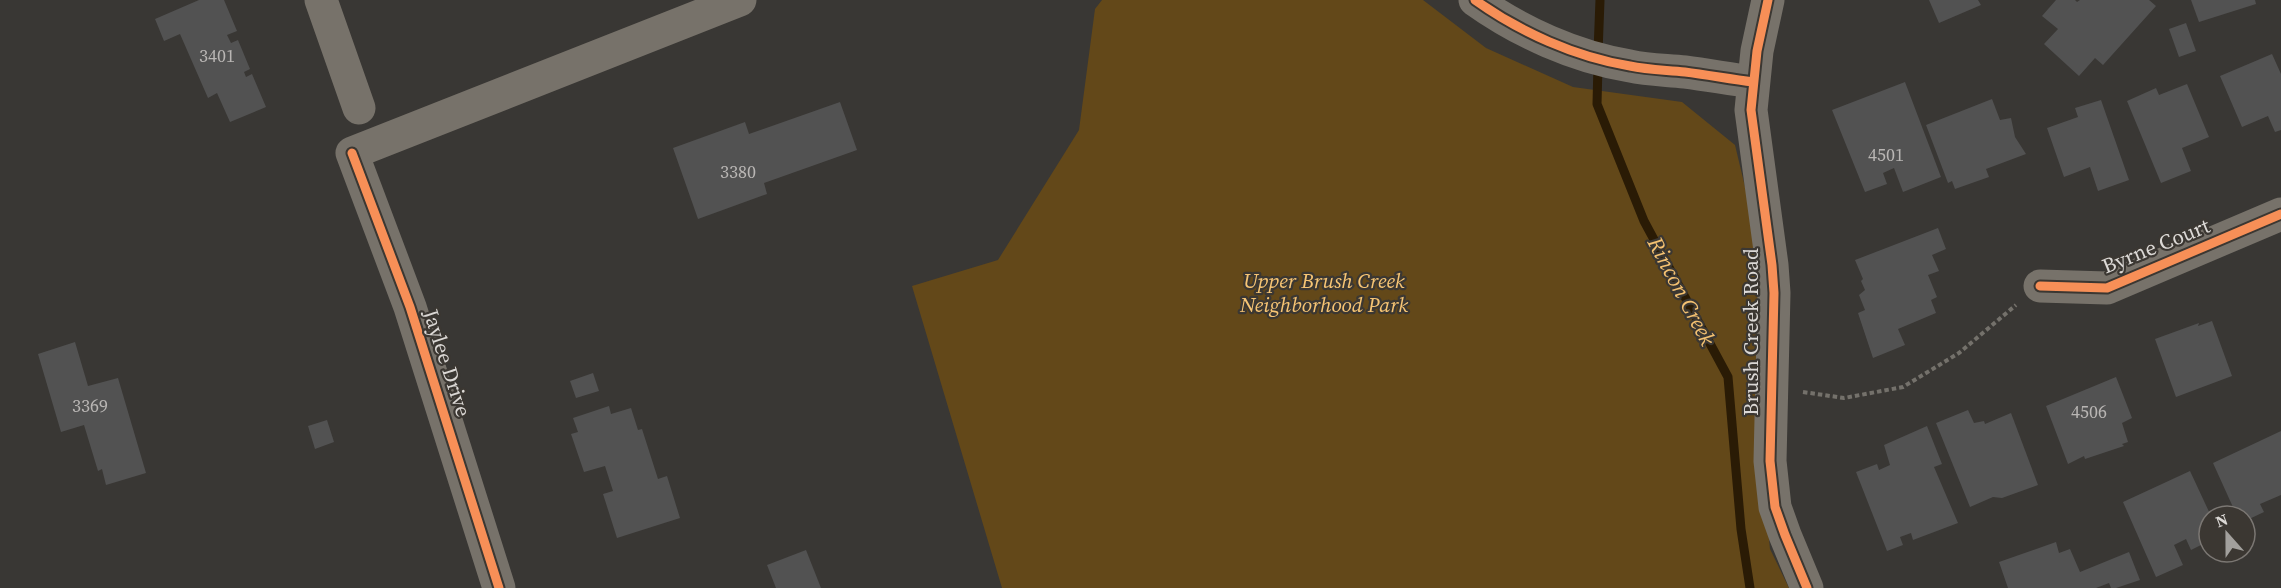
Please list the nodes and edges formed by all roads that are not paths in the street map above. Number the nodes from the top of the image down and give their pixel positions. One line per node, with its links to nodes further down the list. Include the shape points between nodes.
1 (321, 0): 6 (street)
2 (740, 0): 9 (street, Jaylee Drive, via 352,153 410,307)
3 (1768, 0): 5 (street, Brush Creek Road)
4 (1481, 4): 5 (street, via 1570,50 1631,67)
5 (1753, 82): 10 (street, Brush Creek Road, via 1751,110 1772,265 1770,461 1775,507)
6 (359, 108)
7 (2281, 214): 8 (street, Byrne Court, via 2107,288)
8 (2040, 286)
9 (499, 588)
10 (1808, 588)

